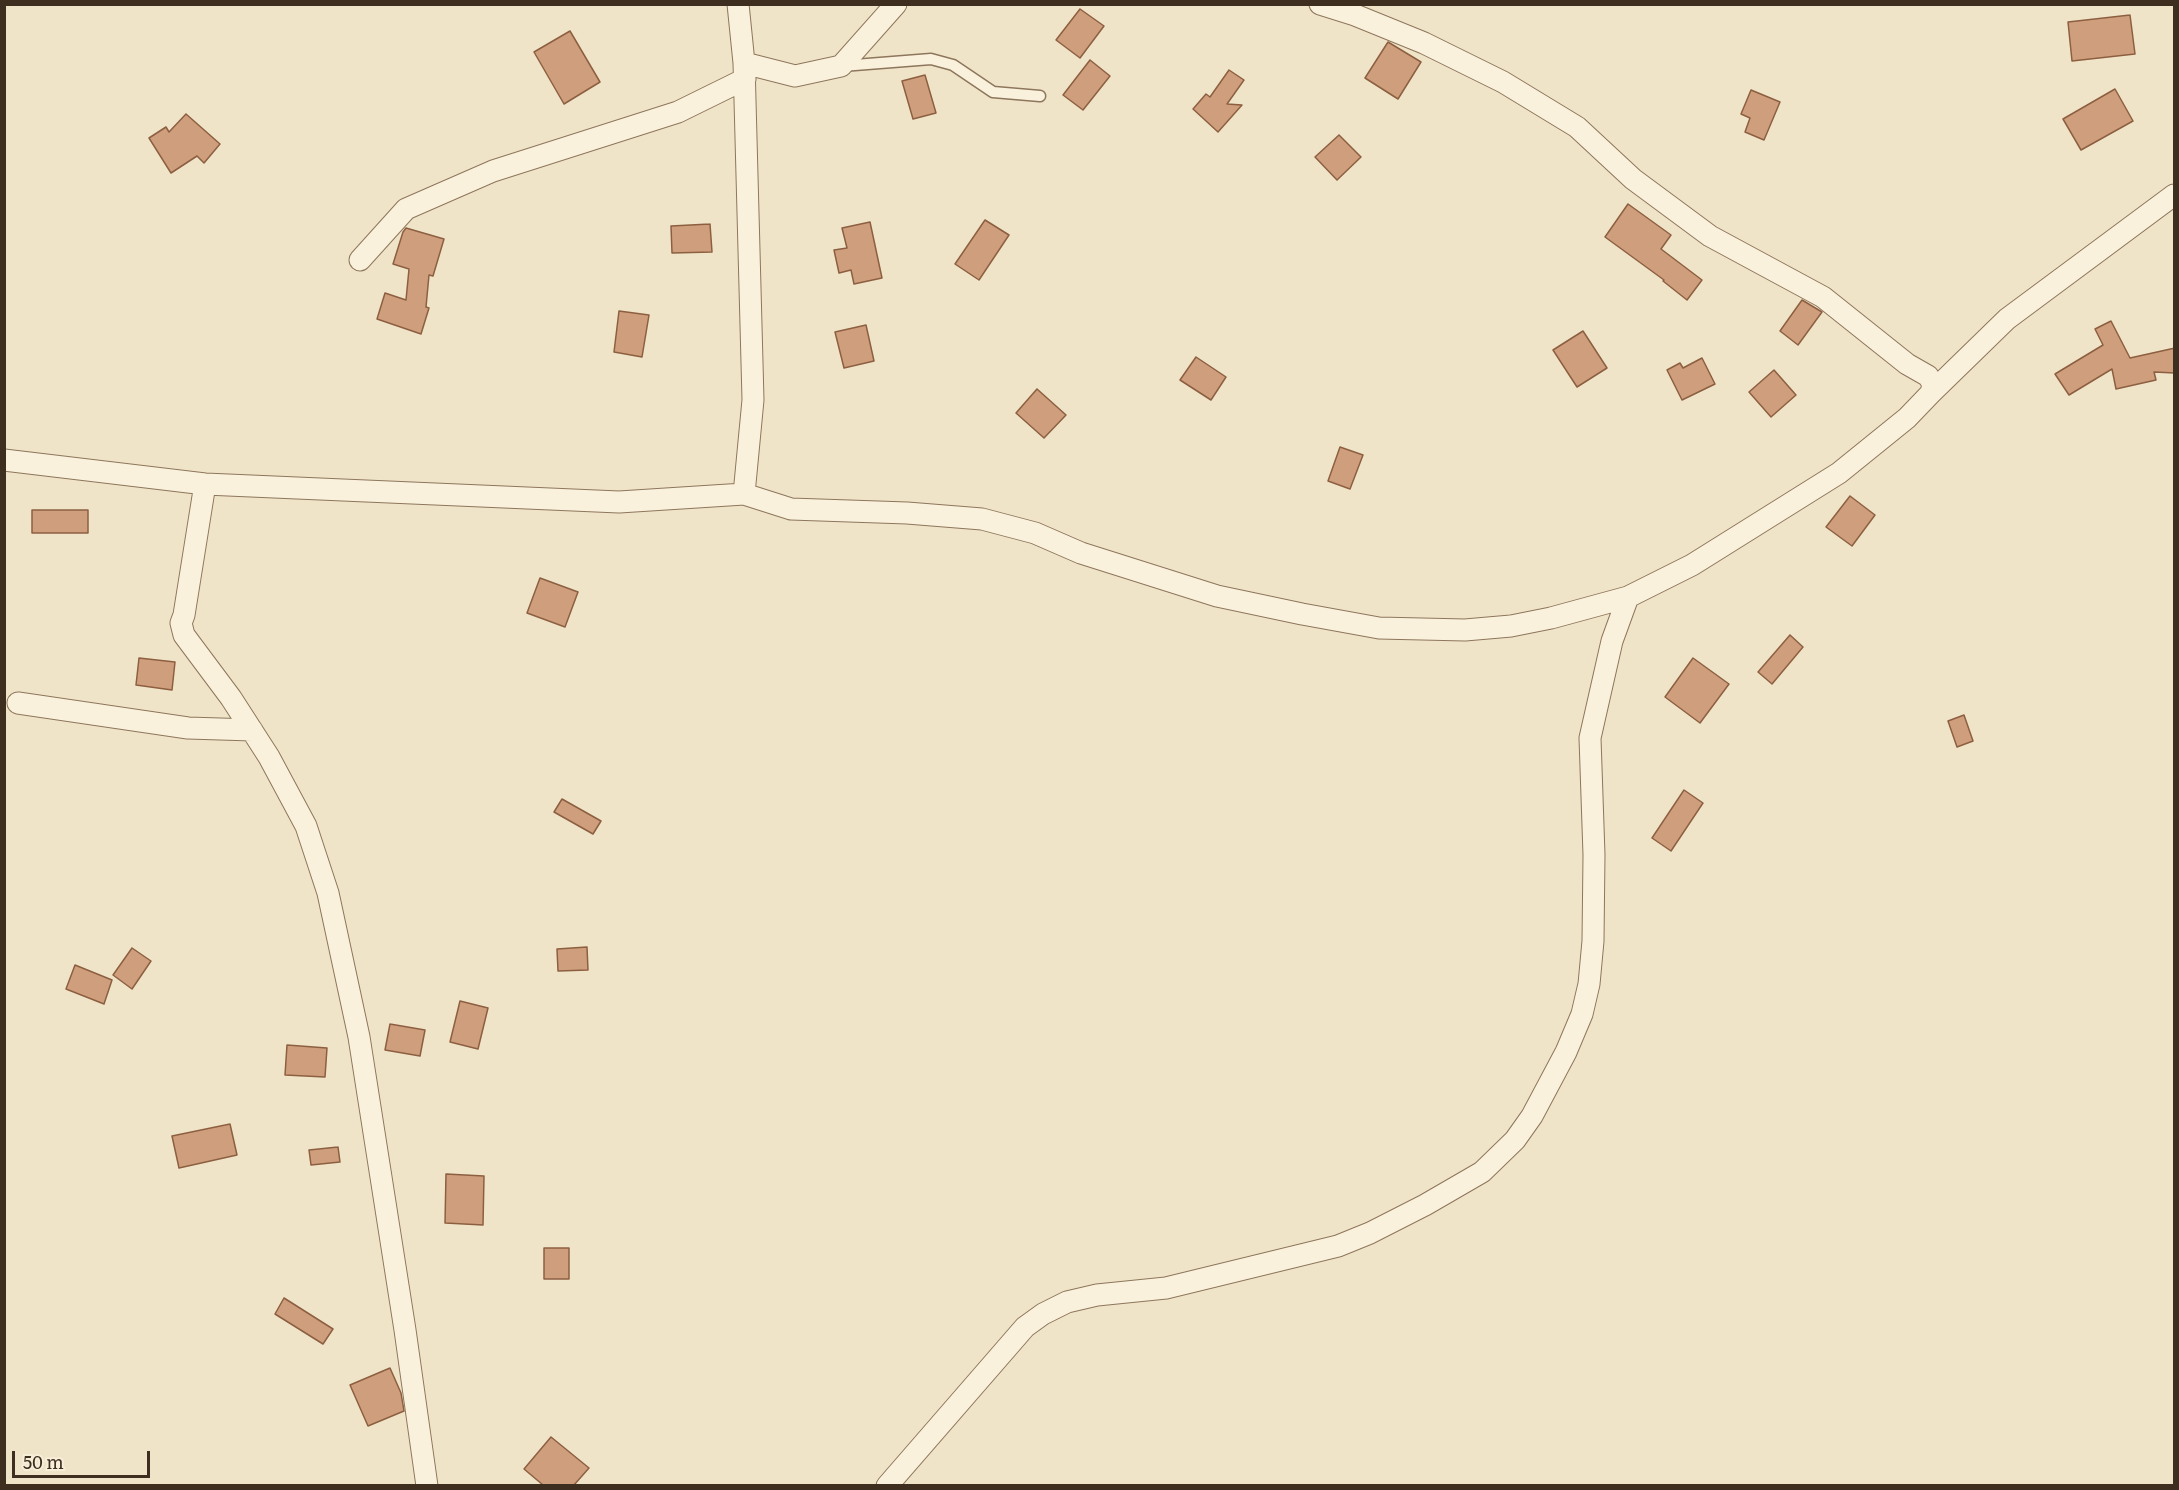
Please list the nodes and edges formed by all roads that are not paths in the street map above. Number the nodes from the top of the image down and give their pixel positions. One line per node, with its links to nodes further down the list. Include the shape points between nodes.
1 (738, 4): 5 (street)
2 (896, 4): 4 (street)
3 (1320, 4): 9 (street, via 1424,43 1503,82 1577,128 1633,179 1710,236 1823,297 1907,364 1928,376 1933,384)
4 (841, 66): 5 (street, via 795,76); 6 (lane, via 931,59 953,65 993,92)
5 (744, 71): 8 (street, via 678,112 493,171 406,209); 12 (street, via 753,400)
6 (1040, 96)
7 (2175, 195): 9 (street, via 2007,319)
8 (360, 260)
9 (1931, 393): 13 (street, via 1907,418 1839,473 1692,565)
10 (4, 460): 11 (street)
11 (205, 484): 12 (street, via 619,502); 15 (street, via 181,623 184,635)
12 (744, 494): 13 (street, via 791,509 952,516 1006,524 1081,553 1217,596 1379,628 1465,630 1511,626)
13 (1628, 597): 17 (street, via 1611,641 1590,738 1593,919 1589,984 1566,1052 1515,1140 1482,1172 1370,1233 1338,1245 1166,1288 1066,1302 1043,1314 1026,1327)
14 (18, 703): 15 (street, via 188,728)
15 (252, 730): 16 (street, via 306,826 328,893 358,1037)
16 (427, 1485)
17 (887, 1485)

